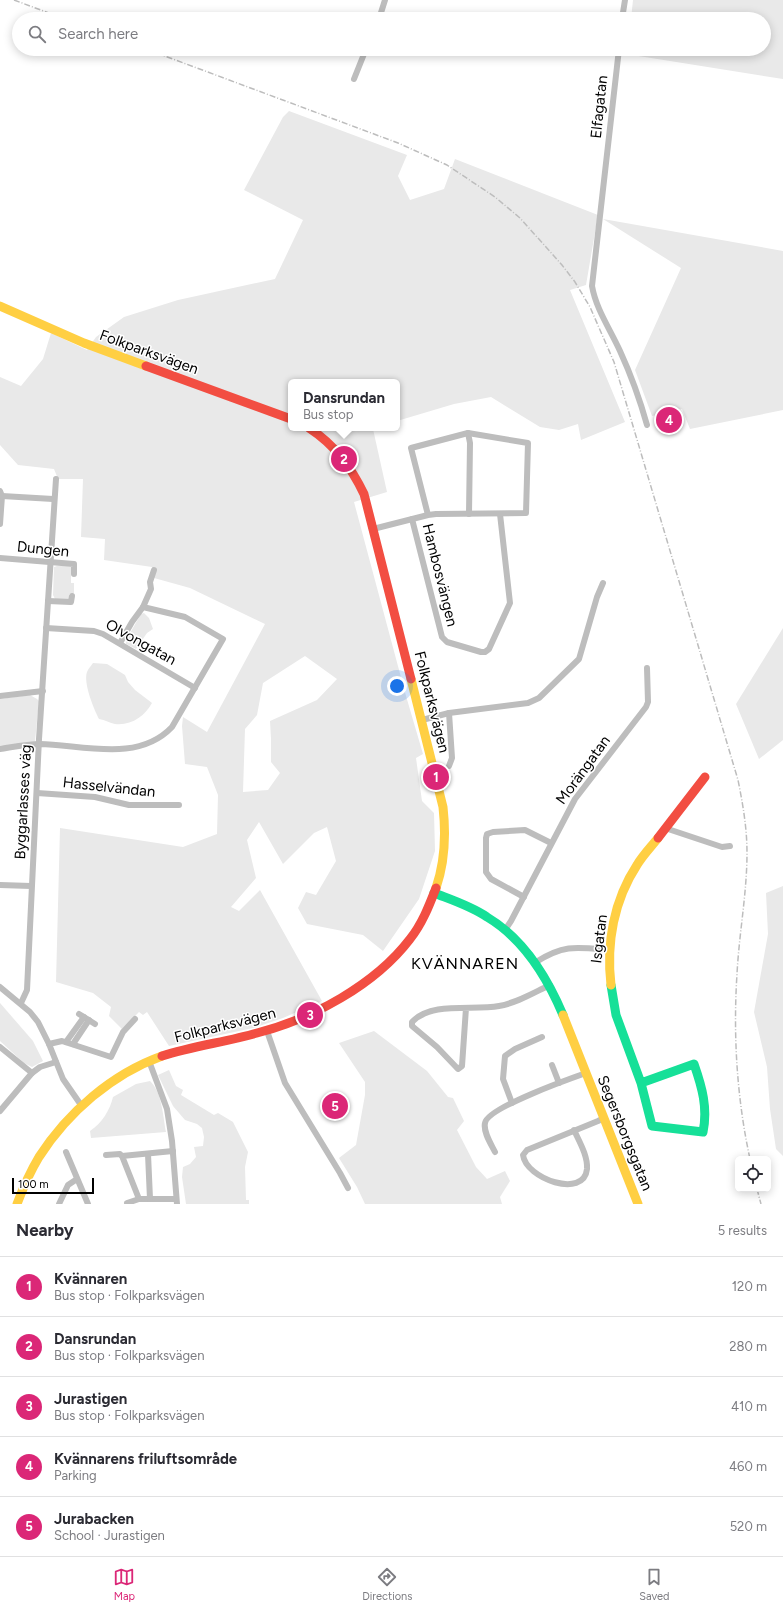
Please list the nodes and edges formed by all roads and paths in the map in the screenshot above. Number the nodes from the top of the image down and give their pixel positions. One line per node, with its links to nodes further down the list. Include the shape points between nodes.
1 (385, 0): 3 (street)
2 (625, 0): 4 (street)
3 (381, 12)
4 (623, 12)
5 (363, 56): 7 (street)
6 (617, 56): 10 (street, Elfagatan, via 592,286 598,307 620,350 639,397)
7 (354, 80)
8 (0, 306): 9 (main road, Folkparksvägen, via 84,343)
9 (288, 418)
10 (647, 425)
11 (313, 431): 21 (main road, Folkparksvägen, via 329,442 357,478)
12 (468, 433): 16 (street); 17 (street, via 528,443 526,514); 18 (street, via 411,448)
13 (56, 479): 15 (street, Byggarlasses väg)
14 (1, 493): 15 (street); 20 (street)
15 (53, 499): 23 (street, Byggarlasses väg)
16 (469, 514): 17 (street); 18 (street)
17 (500, 514): 19 (street, Hambosvängen, via 510,603 489,649 485,652 447,642 442,637)
18 (428, 515): 19 (street)
19 (412, 519): 21 (street)
20 (0, 524)
21 (373, 529): 37 (main road, Folkparksvägen)
22 (0, 558): 23 (street, Dungen)
23 (50, 562): 25 (street, Dungen, via 74,564); 28 (street, Byggarlasses väg)
24 (154, 570): 29 (street, via 150,582 151,589)
25 (74, 574)
26 (603, 583): 36 (street, via 579,659 539,698 528,703)
27 (72, 596): 28 (street, via 72,602)
28 (48, 601): 30 (street, Byggarlasses väg)
29 (143, 607): 31 (street); 33 (street, via 185,617 223,639)
30 (46, 628): 31 (street, Olvongatan, via 94,631); 34 (street, Byggarlasses väg)
31 (120, 643): 33 (street, Olvongatan)
32 (647, 668): 45 (street, Morängatan, via 646,707 575,799)
33 (195, 688): 38 (street, via 167,733 139,748)
34 (42, 691): 35 (street); 38 (street, Byggarlasses väg)
35 (0, 696)
36 (449, 713): 37 (street); 40 (street, via 452,758)
37 (422, 720): 49 (main road, Folkparksvägen, via 445,821 443,863)
38 (39, 744): 39 (street); 42 (street, Byggarlasses väg)
39 (0, 749)
40 (449, 766)
41 (705, 777): 44 (main road, Isgatan)
42 (37, 793): 43 (street, Hasselvändan, via 95,797 129,805); 48 (street, Byggarlasses väg)
43 (178, 805)
44 (665, 828): 46 (street, via 722,847); 52 (main road, Isgatan, via 637,865 621,897 611,930)
45 (551, 843): 50 (street, Morängatan); 50 (street, via 525,830 487,834 486,872 491,880)
46 (730, 846)
47 (0, 884): 48 (street)
48 (31, 886): 56 (street, Byggarlasses väg, via 27,990)
49 (434, 893): 51 (main road, Segersborgsgatan, via 484,914); 59 (main road, Folkparksvägen, via 418,927 385,965 327,1005 303,1018)
50 (524, 897): 51 (street, Morängatan)
51 (505, 930): 53 (main road, Segersborgsgatan)
52 (609, 950): 53 (street, via 575,947 553,952); 70 (main road, Isgatan, via 609,977 616,1015)
53 (536, 962): 54 (main road, Segersborgsgatan)
54 (550, 985): 57 (street, via 509,1004 490,1008); 69 (main road, Segersborgsgatan)
55 (0, 987): 56 (street)
56 (21, 1003): 62 (street, via 38,1022)
57 (466, 1008): 57 (street, via 431,1012 412,1022 416,1031 437,1047 458,1069 462,1066)
58 (135, 1019): 63 (street, via 123,1032 111,1057)
59 (267, 1031): 65 (main road, Folkparksvägen, via 180,1050); 84 (street, via 285,1083)
60 (542, 1037): 72 (street, via 514,1049 505,1056 502,1079)
61 (66, 1042): 62 (street, via 62,1040); 63 (street); 63 (street, via 87,1019)
62 (50, 1044): 66 (street)
63 (73, 1044)
64 (0, 1047): 68 (street)
65 (149, 1061): 73 (main road, Folkparksvägen, via 107,1085); 77 (street, via 167,1109)
66 (56, 1062): 68 (street, via 40,1067); 73 (street, via 67,1087)
67 (552, 1065): 71 (street)
68 (32, 1073): 74 (street)
69 (586, 1073): 71 (street, Segersborgsgatan); 75 (main road, Segersborgsgatan)
70 (641, 1083): 70 (main road, Isgatan, via 652,1126 703,1132 706,1124 703,1090 694,1064)
71 (559, 1084): 72 (street, Segersborgsgatan)
72 (512, 1103): 79 (street, Segersborgsgatan, via 495,1111 484,1122)
73 (81, 1105): 90 (main road, Folkparksvägen, via 66,1120 40,1155)
74 (0, 1111)
75 (604, 1118): 76 (street); 89 (main road, Segersborgsgatan)
76 (574, 1130): 76 (street, via 527,1150 523,1158 533,1171 549,1181 572,1184 582,1178 587,1171 587,1161)
77 (173, 1151): 80 (street); 87 (street)
78 (66, 1152): 83 (street)
79 (495, 1152)
80 (148, 1154): 82 (street); 86 (street)
81 (106, 1155): 82 (street)
82 (122, 1156): 85 (street)
83 (77, 1179): 91 (street, via 68,1185); 92 (street)
84 (348, 1188)
85 (139, 1199): 86 (street); 88 (street)
86 (150, 1199): 87 (street)
87 (177, 1202)
88 (127, 1203)
89 (636, 1203)
90 (17, 1204)
91 (59, 1204)
92 (88, 1204)

